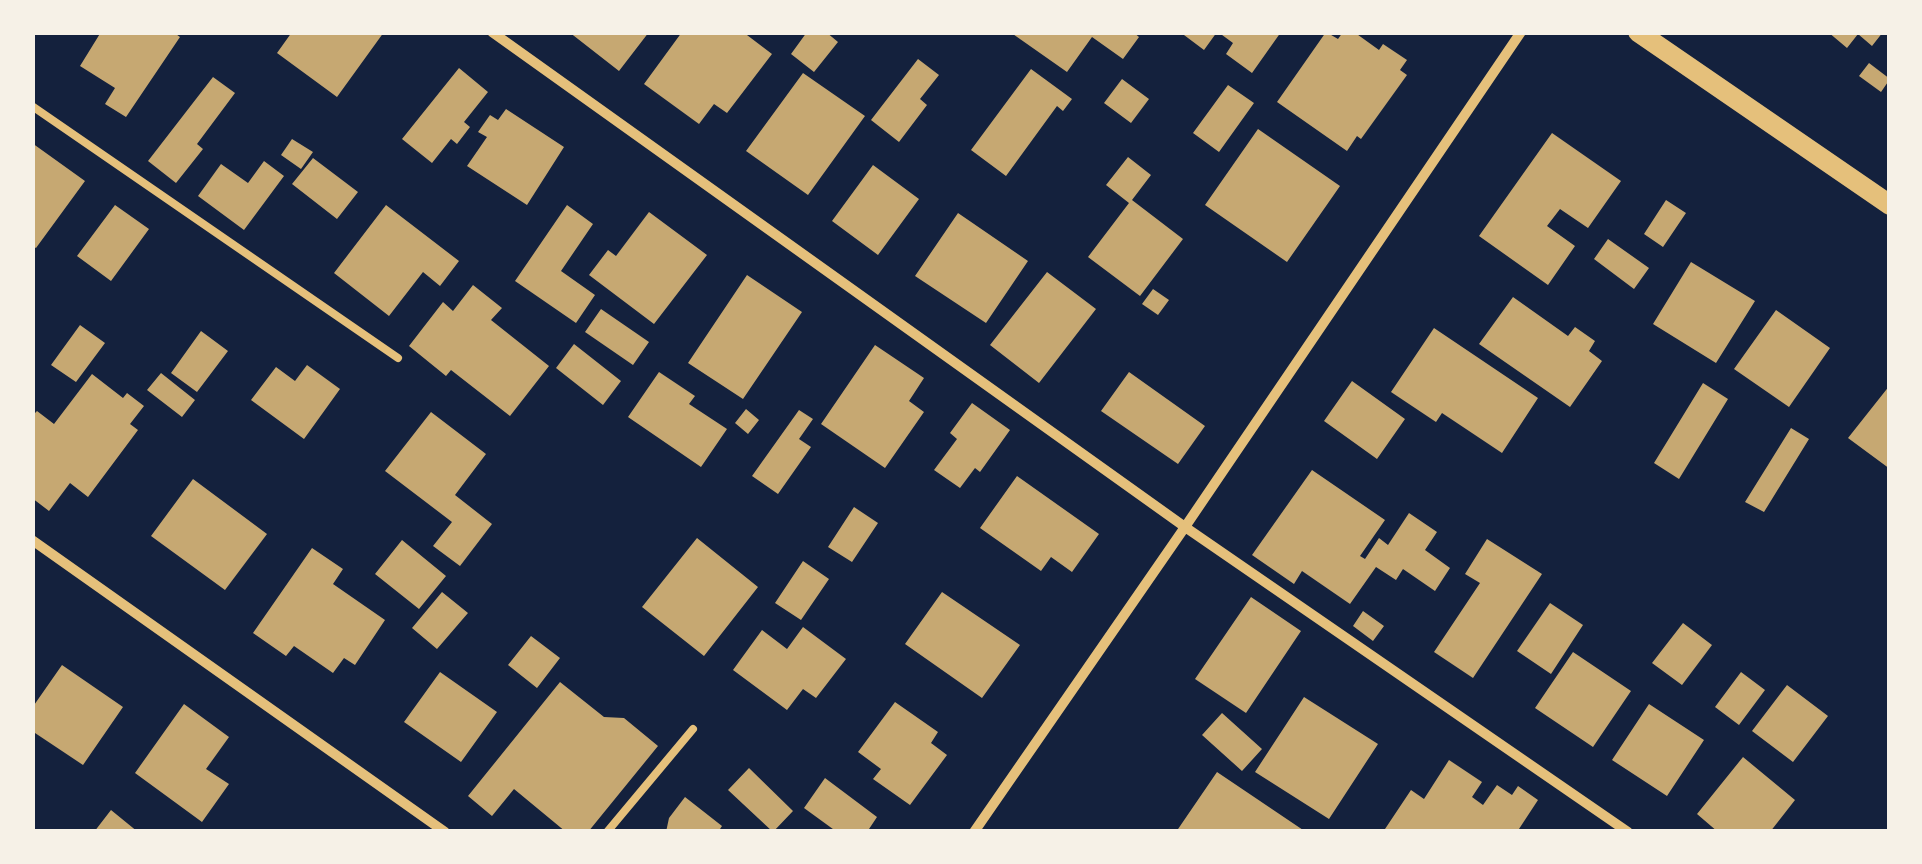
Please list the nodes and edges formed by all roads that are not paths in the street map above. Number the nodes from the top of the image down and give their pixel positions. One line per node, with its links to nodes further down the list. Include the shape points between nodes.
1 (492, 32): 7 (street)
2 (1521, 32): 7 (street)
3 (1638, 32): 5 (main road)
4 (32, 106): 6 (lane)
5 (1890, 205)
6 (398, 358)
7 (1186, 527): 12 (street); 13 (street)
8 (32, 540): 10 (street)
9 (693, 729): 11 (lane)
10 (445, 832)
11 (608, 832)
12 (974, 832)
13 (1628, 832)

